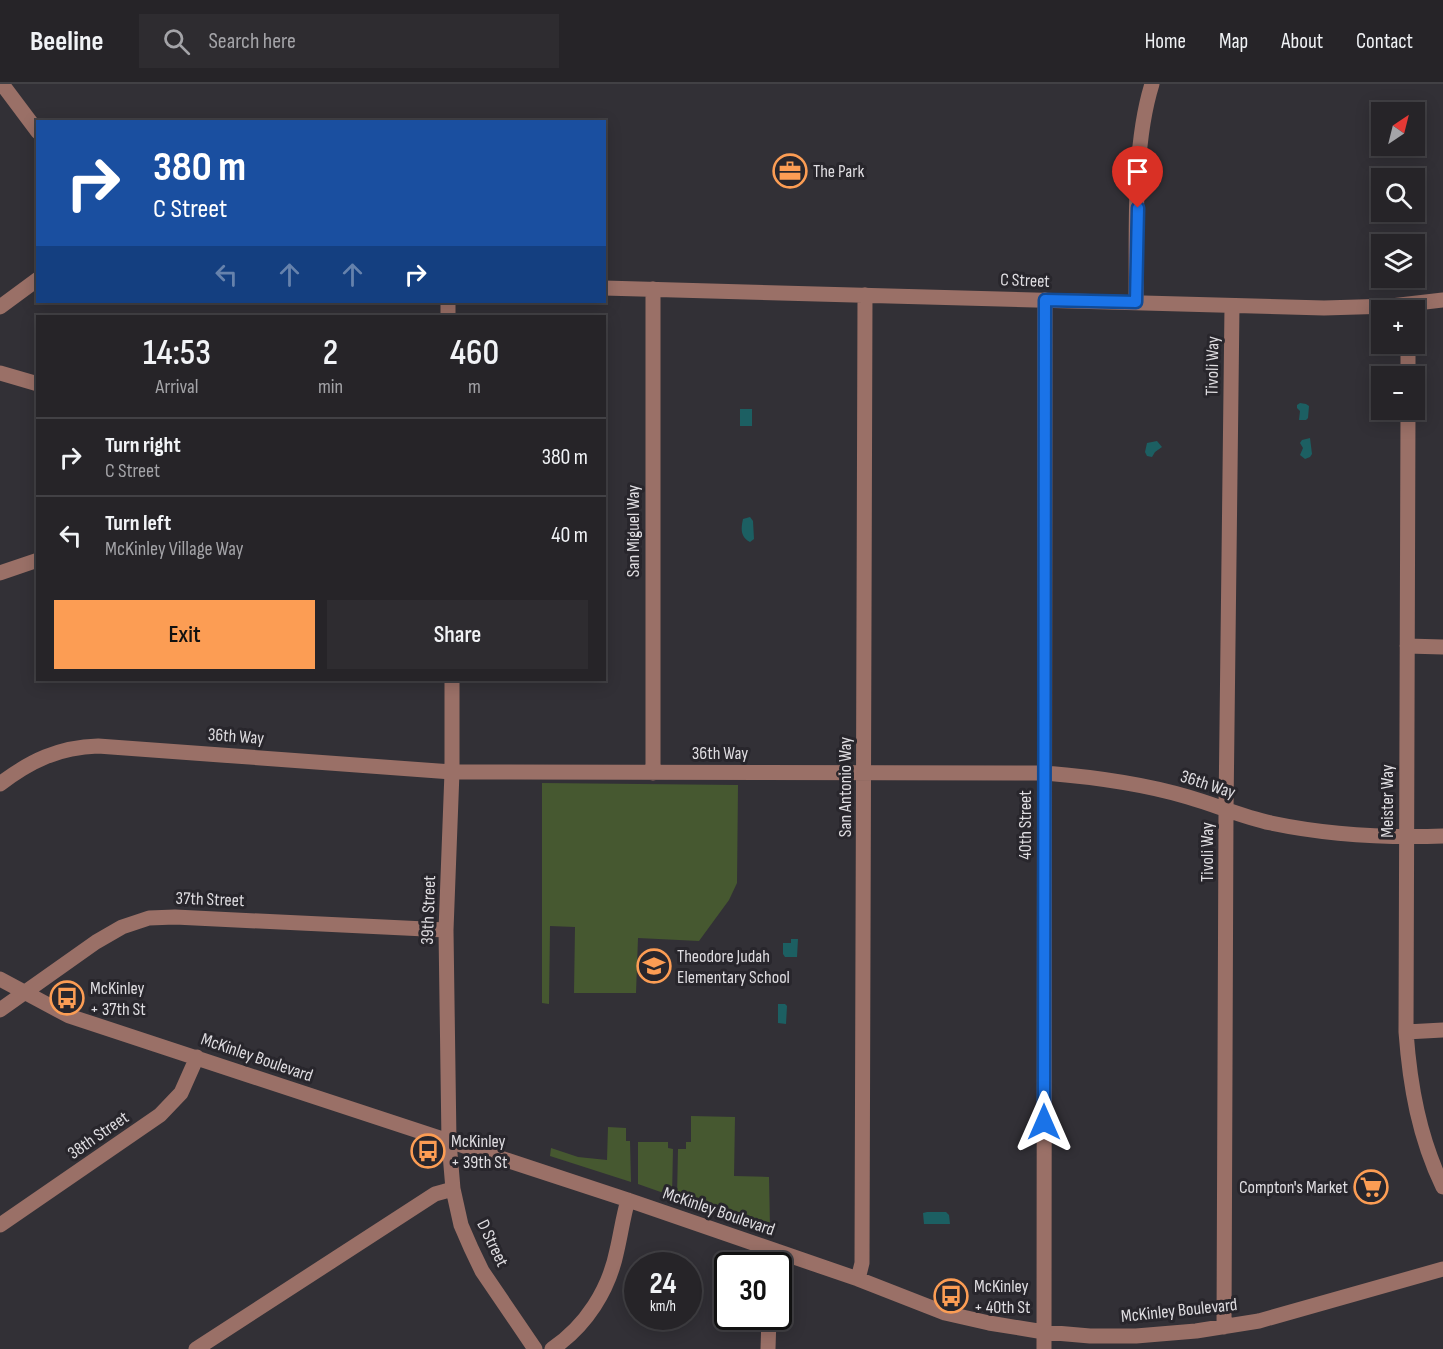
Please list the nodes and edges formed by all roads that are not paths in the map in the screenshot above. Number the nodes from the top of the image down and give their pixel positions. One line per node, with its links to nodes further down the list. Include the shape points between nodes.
1 (2, 84): 3 (street)
2 (1152, 84): 10 (street, via 1145,105 1139,161)
3 (36, 129)
4 (36, 280): 13 (street)
5 (606, 288): 6 (street, C Street)
6 (653, 289): 7 (street, C Street); 25 (street, San Miguel Way)
7 (865, 295): 8 (street, C Street); 24 (street, San Antonio Way)
8 (1045, 300): 10 (street, C Street); 26 (street, 40th Street)
9 (1443, 300): 11 (street, C Street)
10 (1136, 302): 12 (street, C Street)
11 (1425, 304)
12 (1232, 306): 14 (street, C Street); 28 (street, Tivoli Way)
13 (0, 307)
14 (1371, 308)
15 (0, 373): 16 (street)
16 (36, 383)
17 (1408, 420): 20 (street, Meister Way)
18 (36, 561): 19 (street)
19 (0, 573)
20 (1407, 646): 21 (street); 30 (street, Meister Way)
21 (1443, 646)
22 (452, 681): 23 (street, 39th Street)
23 (452, 772): 25 (street, 36th Way); 27 (street, 36th Way, via 92,746 51,753); 31 (street, 39th Street)
24 (864, 772): 25 (street, 36th Way); 26 (street, 36th Way); 46 (street, San Antonio Way, via 862,1263)
25 (653, 773)
26 (1045, 773): 28 (street, 36th Way, via 1150,787); 49 (street, 40th Street)
27 (0, 784)
28 (1226, 810): 30 (street, 36th Way, via 1302,829); 47 (street, Tivoli Way)
29 (1443, 836): 30 (street, 36th Way)
30 (1407, 837): 36 (street, Meister Way)
31 (446, 930): 33 (street, 37th Street, via 149,918 96,942); 38 (street, 39th Street)
32 (0, 979): 33 (street, McKinley Boulevard)
33 (25, 994): 34 (street, 37th Street); 37 (street, McKinley Boulevard, via 69,1016)
34 (0, 1010)
35 (1443, 1030): 36 (street)
36 (1406, 1032): 39 (street, Meister Way, via 1416,1110)
37 (197, 1057): 38 (street, McKinley Boulevard); 42 (street, 38th Street, via 181,1093 160,1115)
38 (449, 1142): 40 (street, D Street); 41 (street, McKinley Boulevard)
39 (1443, 1186)
40 (453, 1189): 50 (street, via 435,1194); 51 (street, D Street, via 461,1225 482,1271)
41 (628, 1200): 43 (street, McKinley Boulevard); 52 (street, via 604,1290 579,1326)
42 (0, 1225)
43 (758, 1252)
44 (792, 1263): 46 (street, McKinley Boulevard)
45 (1443, 1269): 47 (street, McKinley Boulevard, via 1259,1321)
46 (858, 1279): 49 (street, McKinley Boulevard, via 945,1313)
47 (1224, 1327): 49 (street, McKinley Boulevard, via 1136,1336)
48 (769, 1330): 53 (street)
49 (1044, 1332): 54 (street, 40th Street)
50 (196, 1349)
51 (535, 1349)
52 (552, 1349)
53 (768, 1349)
54 (1044, 1349)

